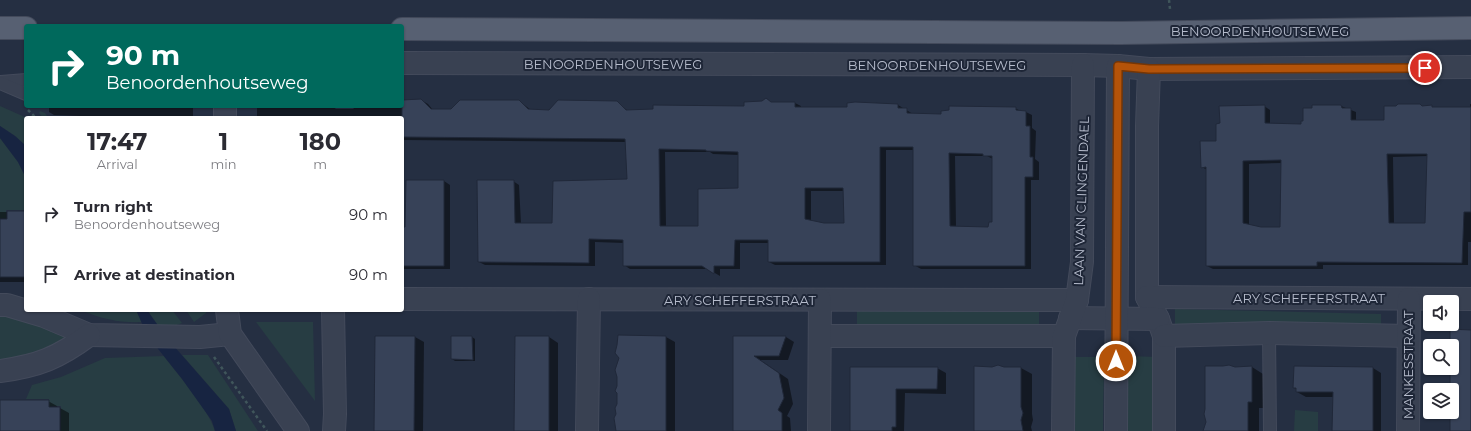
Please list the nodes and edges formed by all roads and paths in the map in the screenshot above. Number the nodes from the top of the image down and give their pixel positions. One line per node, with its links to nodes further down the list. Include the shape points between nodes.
1 (0, 28): 2 (main road)
2 (24, 28)
3 (1471, 28): 4 (main road, BENOORDENHOUTSEWEG, via 1121,33)
4 (404, 29)
5 (404, 63): 6 (street, BENOORDENHOUTSEWEG)
6 (1083, 65): 7 (street, BENOORDENHOUTSEWEG); 24 (street, LAAN VAN CLINGENDAEL, via 1082,262)
7 (1118, 66): 9 (street, BENOORDENHOUTSEWEG); 25 (street)
8 (1471, 67): 9 (street, BENOORDENHOUTSEWEG)
9 (1149, 69): 13 (street)
10 (24, 80): 11 (lane)
11 (0, 82): 12 (lane)
12 (24, 93)
13 (1147, 297): 16 (street, ARY SCHEFFERSTRAAT); 26 (street)
14 (404, 299): 15 (street, ARY SCHEFFERSTRAAT)
15 (589, 299): 18 (street, ARY SCHEFFERSTRAAT); 37 (street)
16 (1408, 299): 17 (street, ARY SCHEFFERSTRAAT); 31 (street, MANKESSTRAAT)
17 (1471, 299)
18 (820, 300): 24 (street, ARY SCHEFFERSTRAAT); 30 (street)
19 (0, 305): 20 (street)
20 (24, 310)
21 (31, 312): 29 (street)
22 (227, 312): 28 (street)
23 (333, 312): 34 (street)
24 (1070, 318): 25 (street, ARY SCHEFFERSTRAAT); 30 (street, ARY SCHEFFERSTRAAT); 39 (street, LAAN VAN CLINGENDAEL)
25 (1116, 318): 26 (street, ARY SCHEFFERSTRAAT); 40 (street)
26 (1161, 328): 27 (street, ARY SCHEFFERSTRAAT); 41 (street)
27 (1269, 333): 31 (street, ARY SCHEFFERSTRAAT); 42 (lane)
28 (230, 334): 32 (street); 36 (street)
29 (89, 336): 32 (street); 33 (street, via 46,361)
30 (820, 336): 38 (street)
31 (1408, 336): 43 (street, MANKESSTRAAT)
32 (200, 337): 35 (path)
33 (0, 370)
34 (335, 423)
35 (267, 431)
36 (298, 431)
37 (587, 431)
38 (819, 431)
39 (1064, 431)
40 (1116, 431)
41 (1164, 431)
42 (1270, 431)
43 (1408, 431)

